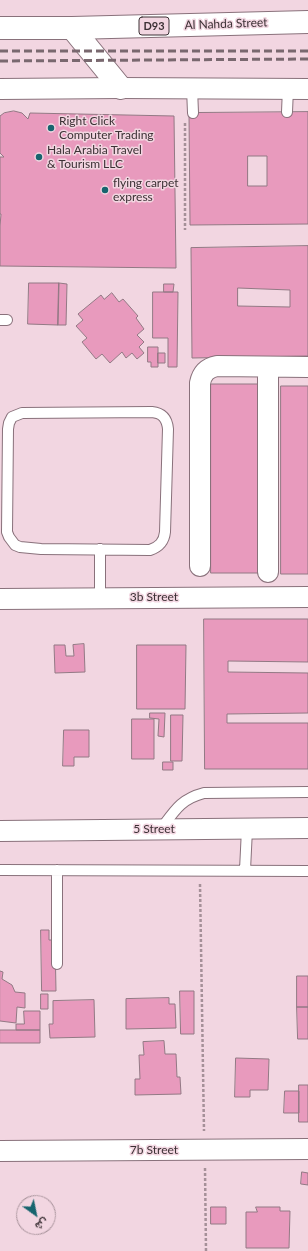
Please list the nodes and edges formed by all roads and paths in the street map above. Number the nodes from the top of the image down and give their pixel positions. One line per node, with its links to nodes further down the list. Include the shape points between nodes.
1 (308, 22): 3 (main road, Al Nahda Street / D93)
2 (0, 28): 3 (main road, Al Nahda Street / D93)
3 (72, 28): 4 (main road)
4 (120, 88): 5 (street); 7 (street)
5 (192, 88): 6 (street); 10 (lane)
6 (288, 88): 8 (street); 9 (lane)
7 (0, 89)
8 (308, 89)
9 (288, 112)
10 (189, 116): 11 (path)
11 (185, 230)
12 (268, 367): 13 (street); 15 (street, via 217,366 205,371 202,377); 16 (street)
13 (308, 367)
14 (100, 549): 14 (lane, via 150,550 156,548 164,539 168,422 164,416 152,412 22,413 12,417 8,429 7,482 7,532 11,542 20,547); 17 (lane)
15 (200, 566)
16 (268, 572)
17 (100, 597): 18 (street, 3b Street); 19 (street, 3b Street)
18 (308, 597)
19 (0, 599)
20 (308, 792): 22 (lane, via 200,794 182,802)
21 (308, 828): 23 (street, 5 Street)
22 (161, 829): 23 (street, 5 Street); 24 (street, 5 Street)
23 (247, 829): 28 (lane)
24 (0, 831)
25 (0, 870): 26 (lane)
26 (57, 870): 27 (lane); 30 (lane)
27 (200, 870): 28 (lane); 32 (path)
28 (245, 870): 29 (lane)
29 (308, 871)
30 (57, 964)
31 (308, 1149): 32 (street, 7b Street)
32 (204, 1150): 33 (street, 7b Street); 34 (path)
33 (0, 1151)
34 (206, 1251)

